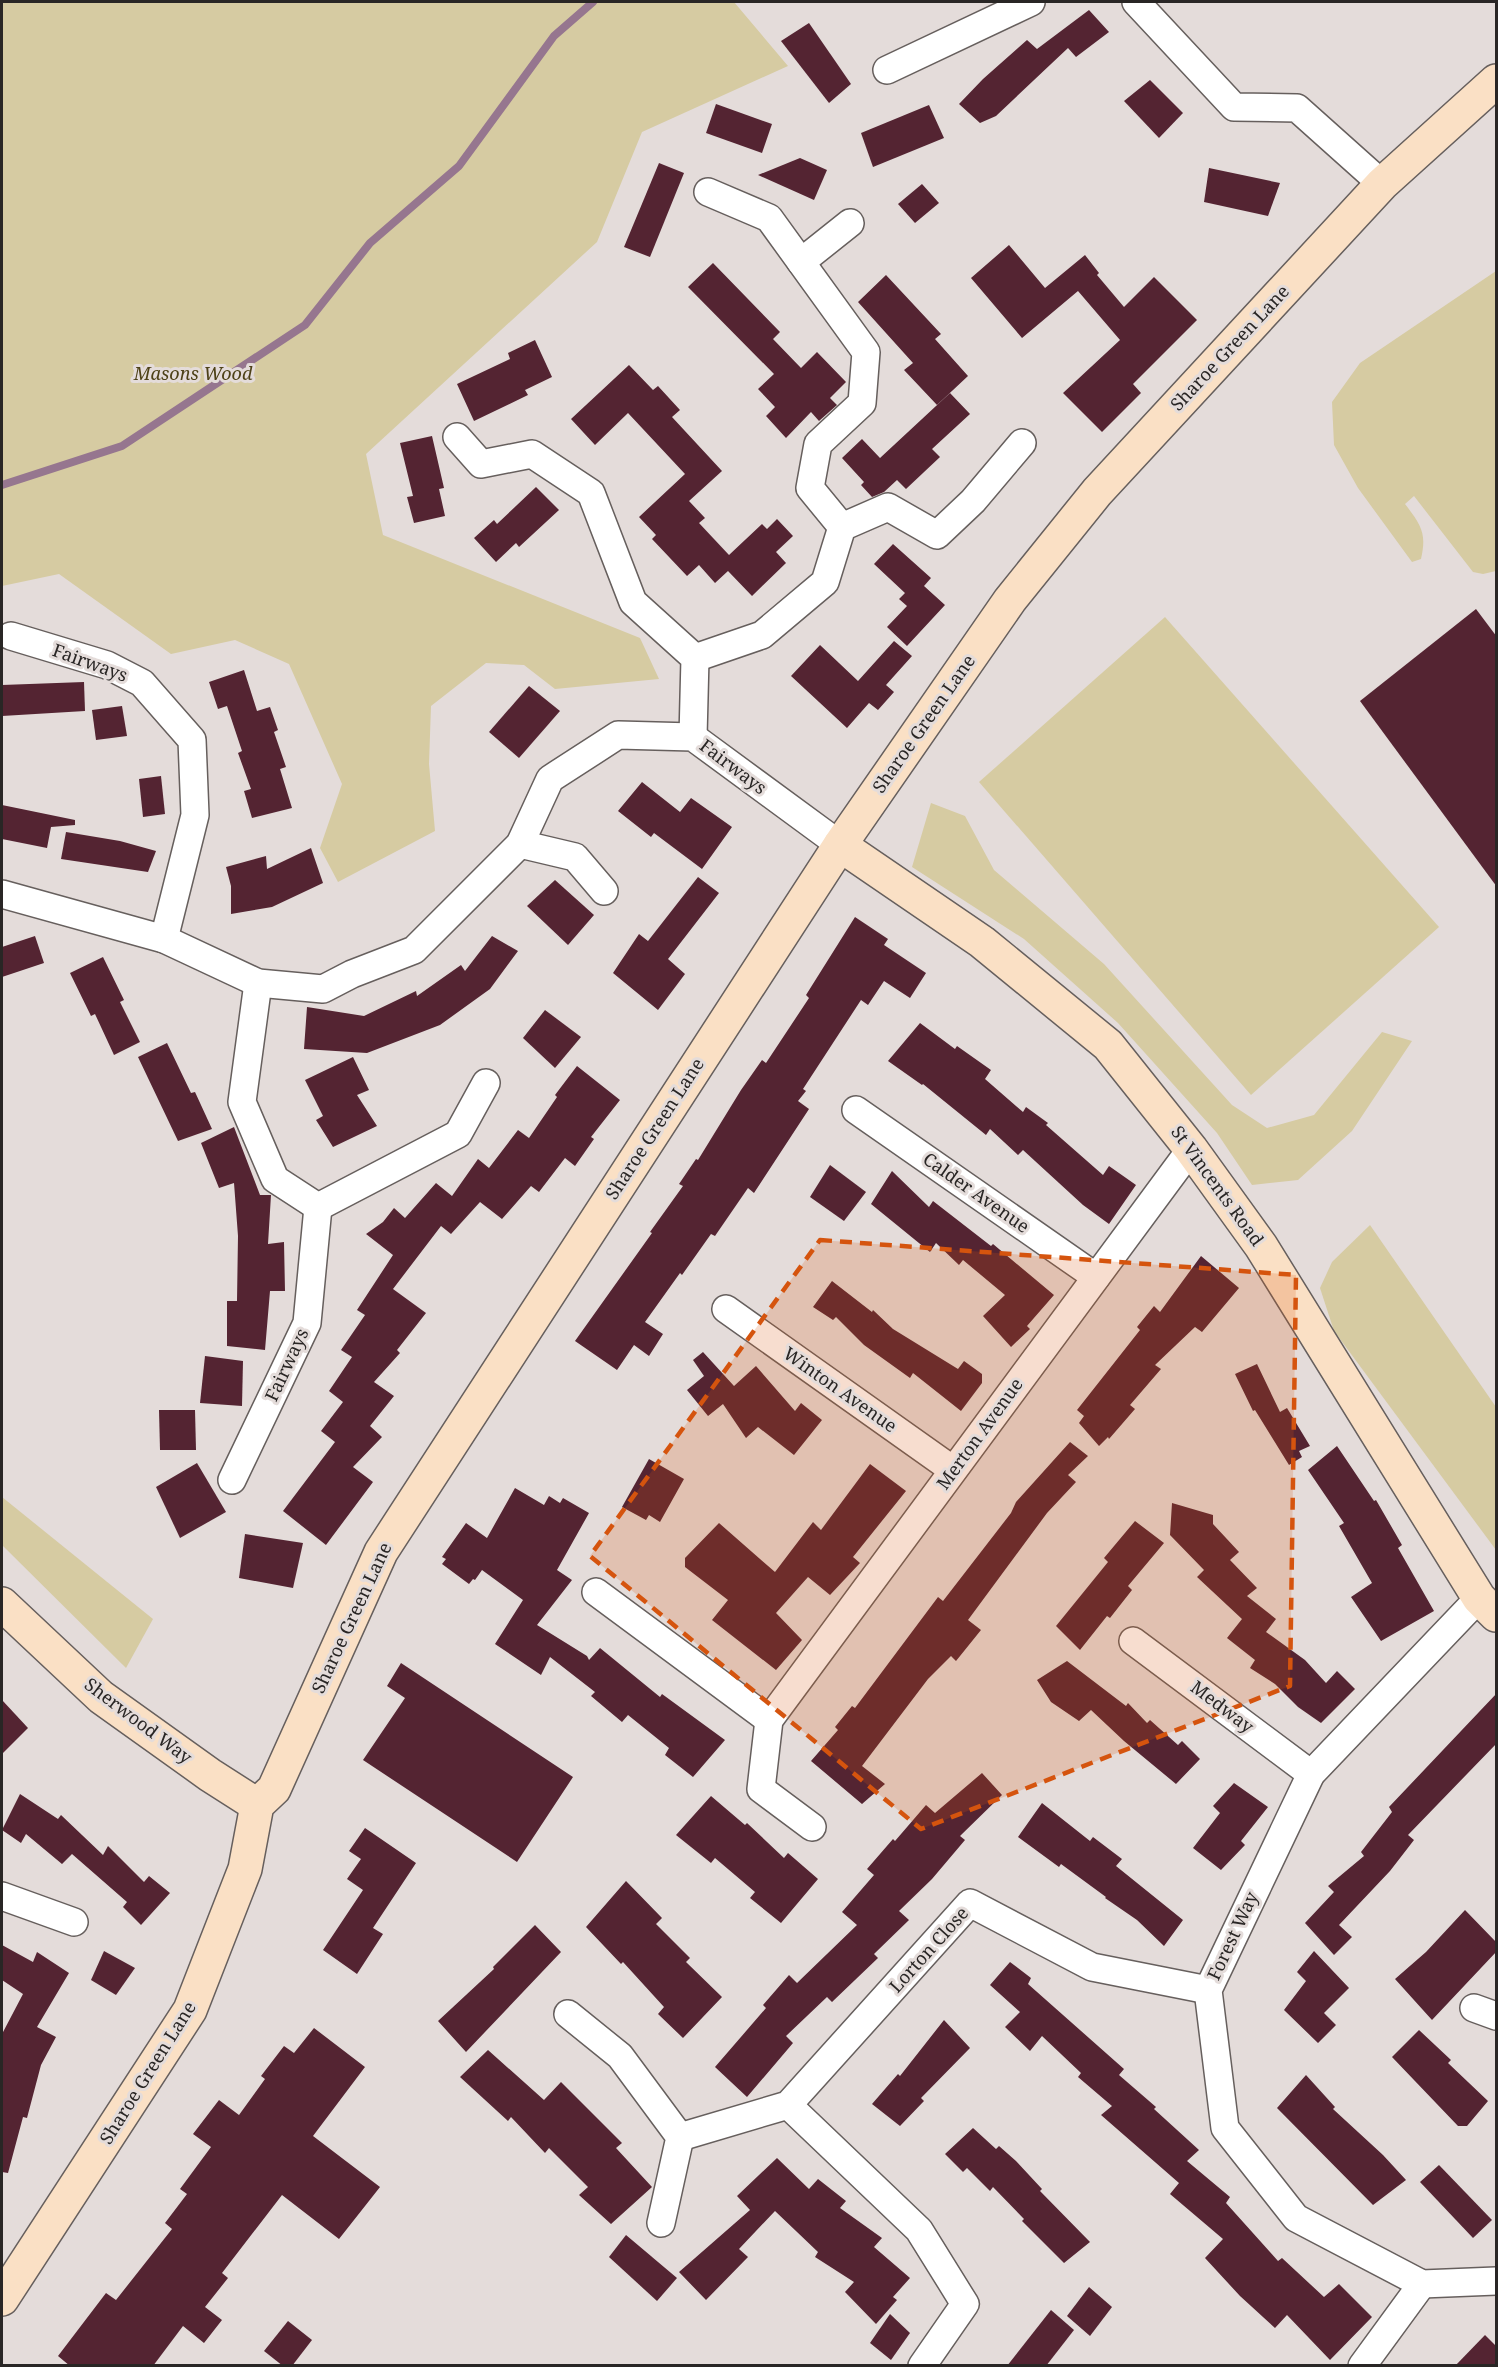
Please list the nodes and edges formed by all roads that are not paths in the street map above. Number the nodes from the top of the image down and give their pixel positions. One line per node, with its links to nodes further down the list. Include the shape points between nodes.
1 (1031, 2): 3 (street)
2 (1136, 2): 5 (street, via 1234,106 1297,108)
3 (887, 70)
4 (1497, 81): 5 (street, Sharoe Green Lane)
5 (1382, 184): 16 (street, Sharoe Green Lane, via 1097,492 1010,600)
6 (708, 192): 8 (street, via 769,218)
7 (850, 223): 8 (street)
8 (801, 262): 11 (street, via 866,352 862,403 818,444 810,488)
9 (457, 437): 13 (street, via 481,464 532,454 591,494 633,602)
10 (1022, 443): 11 (street, via 973,501 937,535 888,507)
11 (842, 527): 13 (street, via 825,582 762,635)
12 (11, 636): 19 (street, Fairways, via 107,665 142,682 192,740 195,815)
13 (695, 658): 14 (street)
14 (693, 737): 15 (street, Fairways, via 618,735 550,779); 16 (street, Fairways)
15 (520, 844): 17 (street, via 575,857); 20 (street, Fairways, via 414,950 323,988)
16 (840, 845): 23 (street, St Vincents Road, via 982,942 1108,1045); 35 (street, Sharoe Green Lane, via 381,1552 274,1789)
17 (604, 891)
18 (2, 894): 19 (street, Fairways)
19 (164, 939): 20 (street, Fairways)
20 (258, 983): 24 (street, via 242,1102 275,1179)
21 (486, 1083): 24 (street, via 458,1134)
22 (856, 1110): 25 (street, Calder Avenue)
23 (1191, 1149): 25 (street, Merton Avenue); 30 (street, St Vincents Road, via 1261,1246)
24 (318, 1207): 28 (street, Fairways, via 307,1323)
25 (1096, 1277): 27 (street, Merton Avenue)
26 (726, 1309): 27 (street, Winton Avenue)
27 (953, 1470): 33 (street, Merton Avenue)
28 (232, 1480)
29 (596, 1592): 33 (street)
30 (1488, 1607): 34 (street, Forest Way)
31 (3, 1609): 35 (street, Sherwood Way, via 102,1697)
32 (1133, 1641): 34 (street, Medway)
33 (769, 1720): 36 (street, Merton Avenue, via 761,1789)
34 (1311, 1774): 39 (street, Forest Way)
35 (256, 1805): 46 (street, Sharoe Green Lane, via 245,1869 190,2010)
36 (812, 1827)
37 (2, 1896): 38 (street)
38 (74, 1922)
39 (1208, 1989): 41 (street, Lorton Close, via 1092,1967 970,1903); 45 (street, Forest Way, via 1225,2128 1296,2218)
40 (568, 2014): 42 (street, via 620,2056)
41 (788, 2105): 42 (street); 47 (street, via 919,2230 965,2304)
42 (680, 2137): 43 (street)
43 (661, 2223)
44 (1497, 2281): 45 (street, Forest Way)
45 (1422, 2284): 48 (street)
46 (2, 2299)
47 (922, 2366)
48 (1362, 2366)

